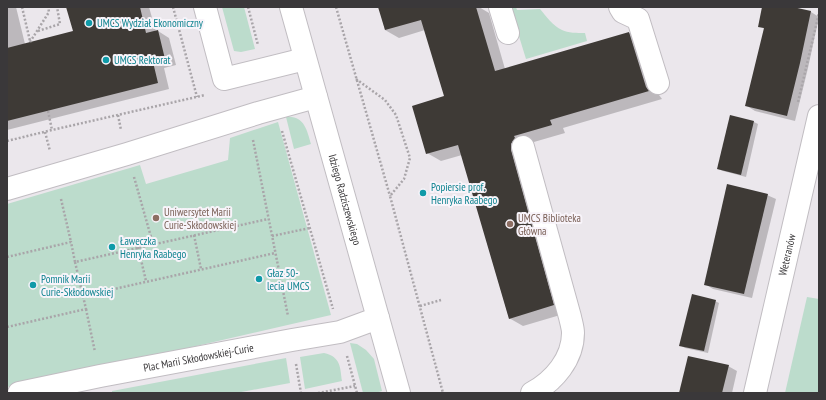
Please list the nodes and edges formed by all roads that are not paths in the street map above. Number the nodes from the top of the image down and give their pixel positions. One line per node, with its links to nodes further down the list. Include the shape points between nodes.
1 (205, 7): 6 (street, via 224,80)
2 (291, 7): 6 (street, Idziego Radziszewskiego)
3 (500, 7): 5 (street)
4 (620, 7): 7 (street, via 623,12 638,19)
5 (508, 33)
6 (305, 59): 8 (street, Idziego Radziszewskiego)
7 (658, 83)
8 (316, 97): 11 (street); 12 (street, Idziego Radziszewskiego)
9 (819, 116): 16 (street, Weteranów)
10 (523, 147): 15 (street, via 573,333 567,360 559,372 543,388)
11 (7, 188)
12 (378, 318): 13 (street, Plac Marii Skłodowskiej-Curie, via 340,332); 14 (street, Idziego Radziszewskiego)
13 (19, 393)
14 (399, 393)
15 (532, 393)
16 (755, 393)

